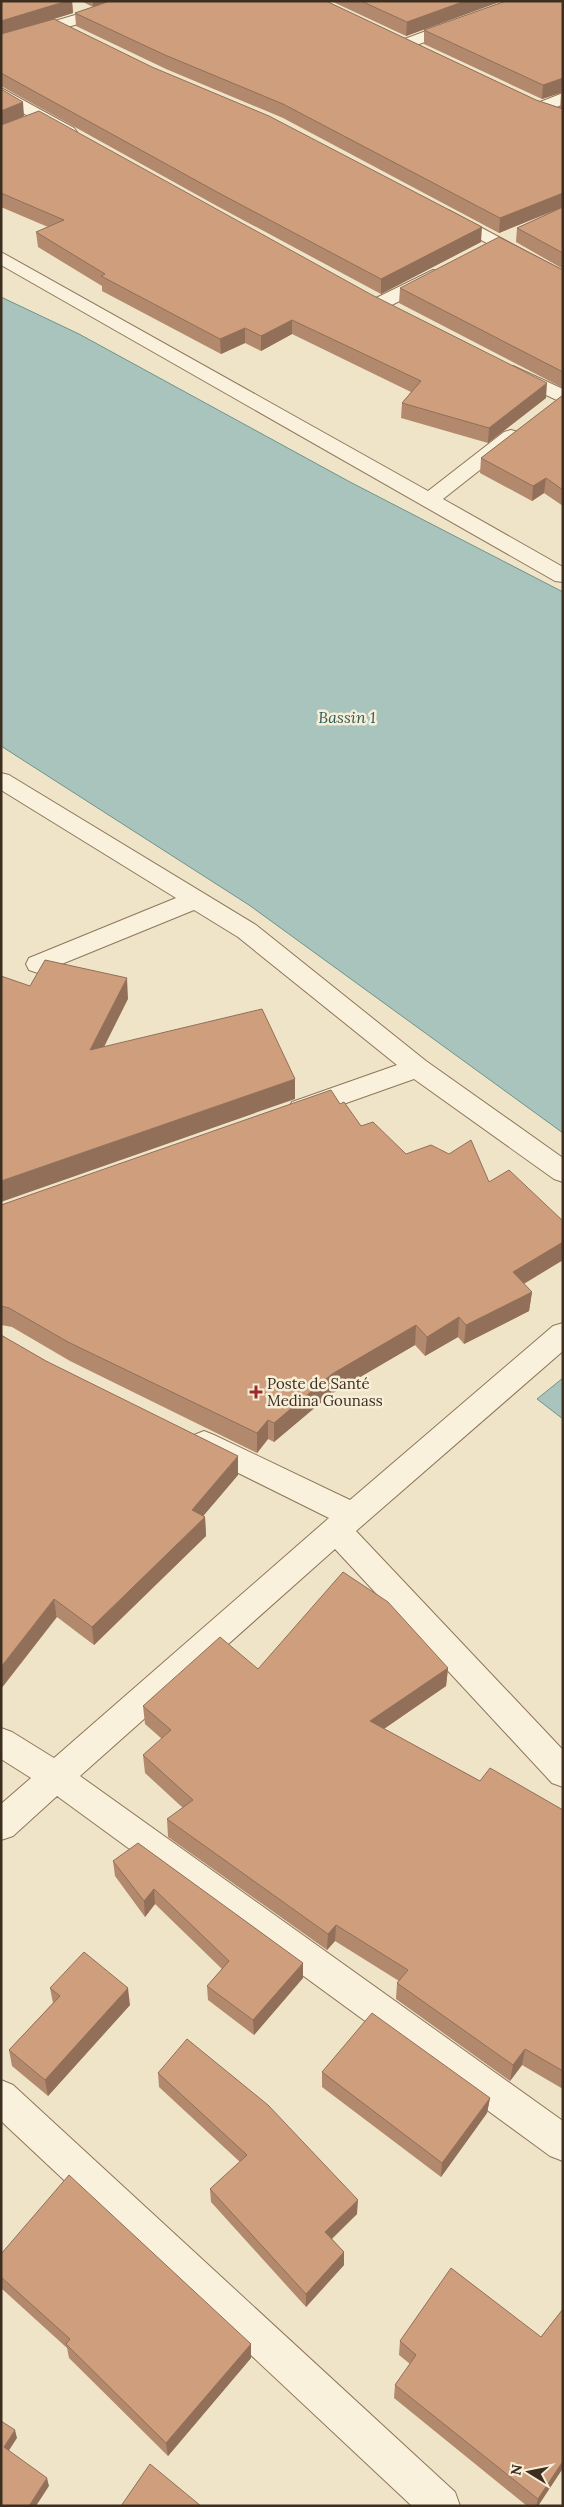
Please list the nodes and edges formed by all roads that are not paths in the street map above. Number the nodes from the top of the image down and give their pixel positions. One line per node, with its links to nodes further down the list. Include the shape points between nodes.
1 (524, 1): 8 (street)
2 (70, 5): 4 (street)
3 (108, 9): 4 (street)
4 (92, 15): 5 (street)
5 (58, 26): 6 (street); 7 (street)
6 (83, 38)
7 (1, 42)
8 (405, 44)
9 (1, 93): 12 (street, via 33,120)
10 (563, 98): 11 (street)
11 (541, 108)
12 (83, 140)
13 (430, 206): 14 (street)
14 (506, 238): 15 (street); 18 (street)
15 (481, 251)
16 (1, 257): 25 (street)
17 (447, 268): 20 (street)
18 (563, 279)
19 (362, 294): 20 (street)
20 (378, 304): 21 (street)
21 (396, 312)
22 (501, 366): 23 (street)
23 (557, 401)
24 (525, 425): 25 (street)
25 (429, 500): 26 (street)
26 (558, 568)
27 (1, 780): 28 (street)
28 (195, 900): 29 (street); 30 (street, via 248,931)
29 (38, 964)
30 (418, 1068): 31 (street); 32 (street)
31 (279, 1117)
32 (563, 1172)
33 (563, 1334): 35 (street)
34 (184, 1433): 35 (street)
35 (344, 1523): 37 (street); 38 (street)
36 (1, 1742): 38 (street)
37 (563, 1773)
38 (56, 1777): 39 (street); 41 (street)
39 (1, 1826)
40 (1, 2097): 42 (street)
41 (563, 2143)
42 (441, 2506)

